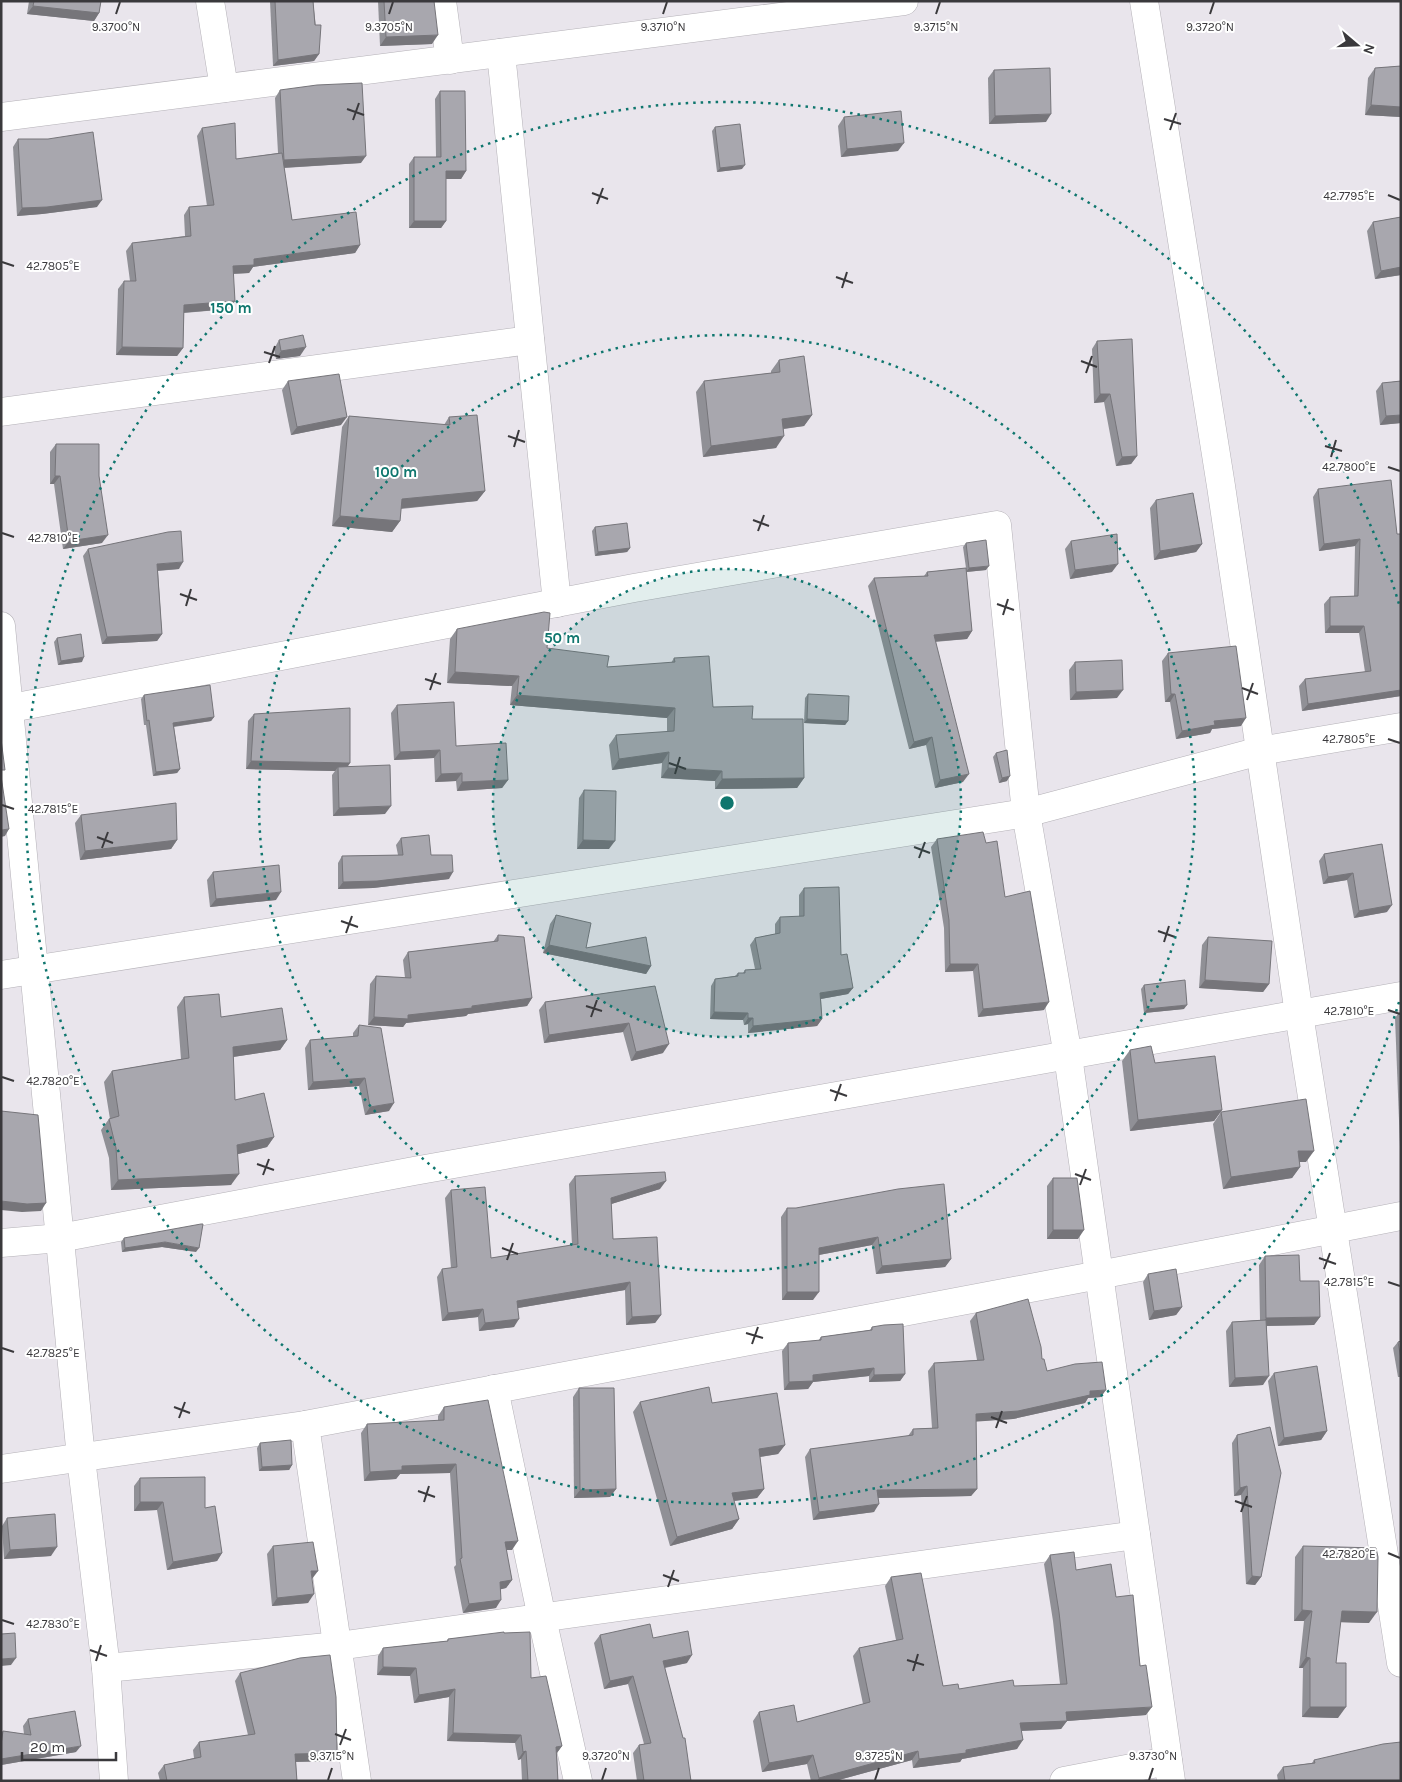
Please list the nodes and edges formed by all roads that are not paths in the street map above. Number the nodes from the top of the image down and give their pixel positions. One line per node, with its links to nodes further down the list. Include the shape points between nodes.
1 (210, 1): 7 (street)
2 (442, 1): 6 (street)
3 (904, 1): 5 (street)
4 (1144, 1): 15 (street)
5 (501, 53): 6 (street); 9 (street)
6 (450, 60): 7 (street)
7 (224, 88): 8 (street)
8 (1, 117)
9 (530, 340): 10 (street); 11 (street)
10 (1, 412)
11 (557, 602): 13 (street); 16 (street, via 997,525)
12 (1, 626): 13 (street)
13 (5, 710): 17 (street)
14 (1401, 727): 15 (street)
15 (1260, 751): 16 (street); 20 (street)
16 (1026, 813): 17 (street); 21 (street)
17 (34, 971): 18 (street); 24 (street)
18 (1, 975)
19 (1401, 996): 20 (street)
20 (1298, 1014): 21 (street); 23 (street)
21 (1068, 1056): 24 (street, via 414,1170); 26 (street)
22 (1401, 1216): 23 (street)
23 (1333, 1229): 26 (street); 34 (street)
24 (60, 1238): 25 (street); 29 (street)
25 (1, 1243)
26 (1099, 1275): 27 (street); 31 (street)
27 (494, 1389): 28 (street); 32 (street)
28 (305, 1425): 29 (street); 33 (street)
29 (81, 1458): 30 (street); 35 (street)
30 (1, 1469)
31 (1136, 1535): 32 (street); 36 (street)
32 (542, 1618): 33 (street); 39 (street)
33 (338, 1646): 35 (street); 38 (street)
34 (1401, 1662)
35 (106, 1668): 37 (street)
36 (1170, 1771): 40 (street)
37 (114, 1781)
38 (358, 1781)
39 (578, 1781)
40 (1064, 1781)

